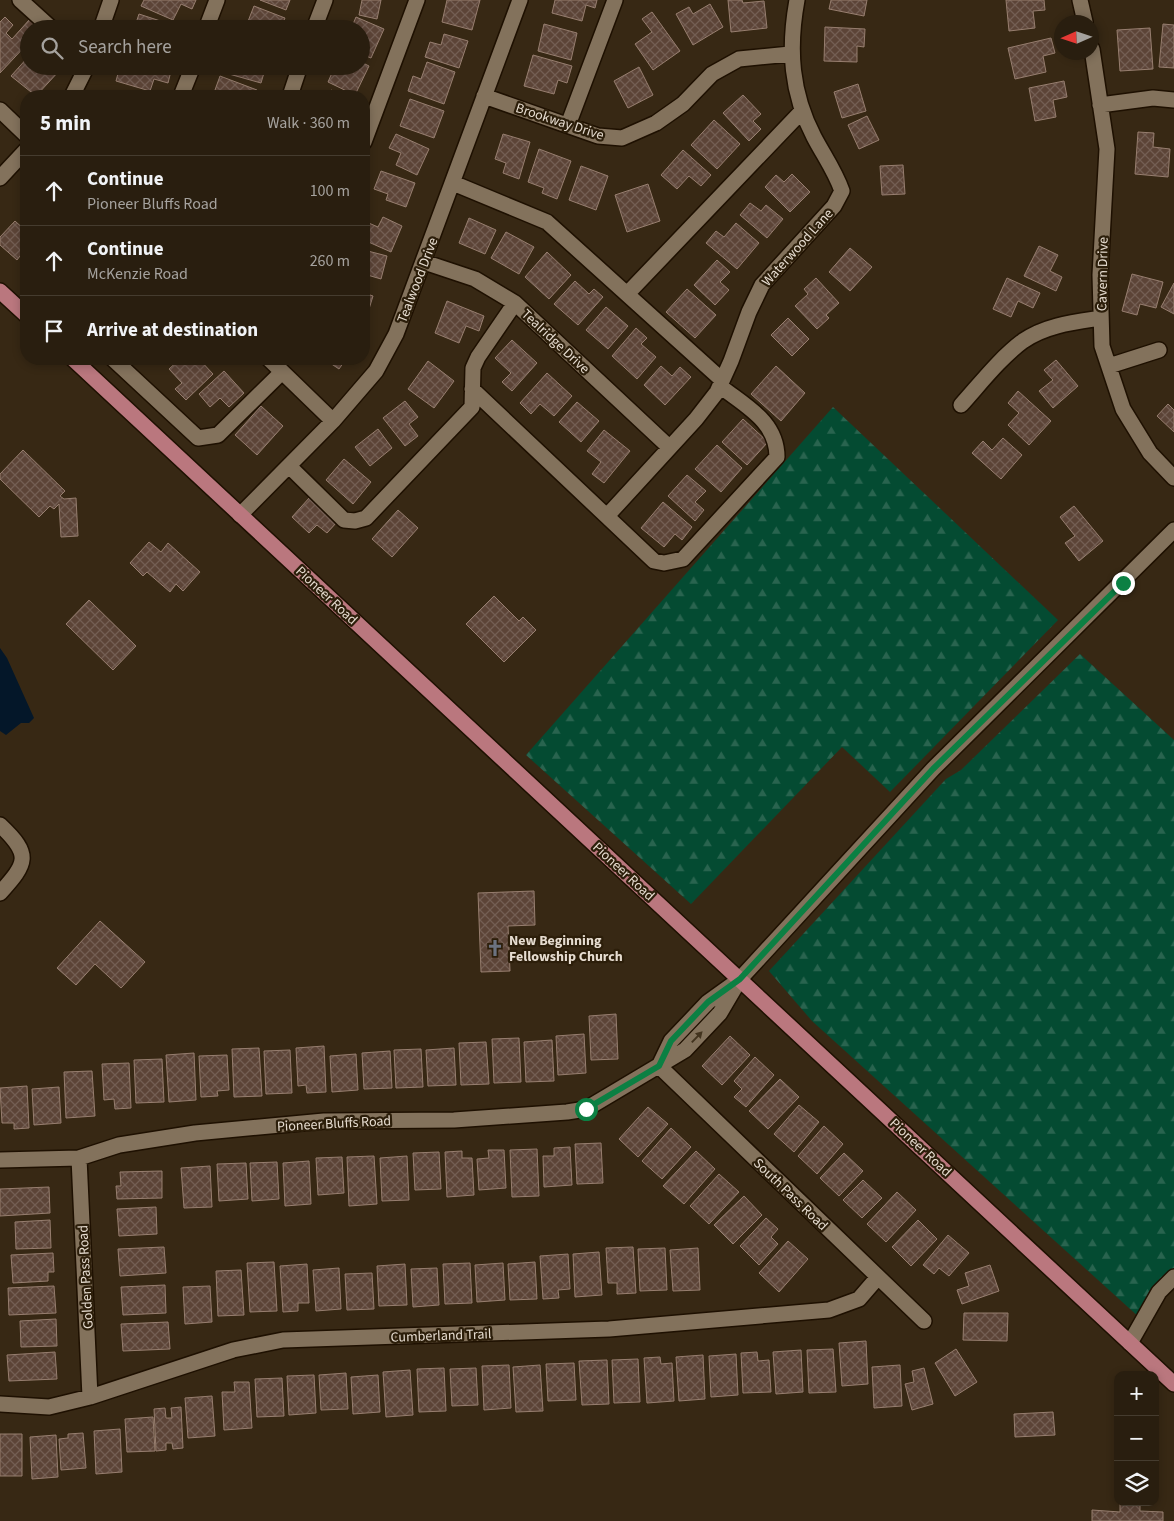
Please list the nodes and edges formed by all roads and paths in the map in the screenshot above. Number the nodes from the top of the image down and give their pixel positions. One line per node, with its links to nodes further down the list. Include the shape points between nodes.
1 (20, 0): 11 (street)
2 (111, 0): 12 (street)
3 (217, 0): 13 (street)
4 (325, 0): 14 (street)
5 (417, 0): 29 (street)
6 (520, 0): 23 (street, Tealwood Drive)
7 (615, 0): 28 (street)
8 (797, 0): 15 (street, Waterwood Lane)
9 (1080, 0): 10 (street)
10 (1083, 15)
11 (42, 20)
12 (104, 20)
13 (209, 20)
14 (317, 20)
15 (790, 54): 27 (street, Waterwood Lane); 28 (street, Brookway Drive, via 739,59 712,74 683,104 656,123 622,138 598,136)
16 (1094, 60): 25 (street, Cavern Drive)
17 (82, 75): 20 (street)
18 (189, 75): 21 (street)
19 (297, 75): 22 (street)
20 (75, 90)
21 (183, 90)
22 (292, 90)
23 (484, 96): 28 (street, Brookway Drive); 33 (street, Tealwood Drive)
24 (1174, 100): 25 (street, via 1153,98)
25 (1100, 105): 39 (street, Cavern Drive, via 1107,149 1100,275)
26 (0, 110): 30 (street)
27 (802, 111): 36 (street); 46 (street, Waterwood Lane, via 835,172 842,192 834,206 762,285)
28 (568, 125)
29 (370, 126)
30 (20, 129)
31 (20, 156): 32 (street)
32 (0, 178)
33 (453, 183): 34 (street, Tealwood Drive); 36 (street, via 547,222)
34 (424, 262): 37 (street, Tealridge Drive, via 475,279); 49 (street, Tealwood Drive, via 396,334 376,371)
35 (0, 291): 38 (main road)
36 (628, 293): 46 (street)
37 (515, 303): 47 (street, via 478,357 473,368); 50 (street, Tealridge Drive)
38 (20, 309)
39 (1101, 318): 44 (street, Cavern Drive, via 1102,346); 48 (street, via 1066,323 1023,341)
40 (1160, 350): 44 (street)
41 (82, 365): 53 (main road, Pioneer Road)
42 (119, 365): 45 (street, via 198,438 218,435)
43 (276, 365): 45 (street)
44 (1109, 366): 52 (street, Cavern Drive, via 1124,409 1150,454)
45 (282, 372): 49 (street)
46 (721, 383): 50 (street, Waterwood Lane, via 696,419); 54 (street, via 767,424 777,445 776,457 683,558 664,563 654,561)
47 (472, 389): 51 (street, via 472,407 366,518 344,520); 54 (street)
48 (961, 405)
49 (333, 421): 51 (street, Tealwood Drive)
50 (669, 447): 54 (street, Waterwood Lane)
51 (289, 466): 53 (street, Tealwood Drive)
52 (1174, 478)
53 (240, 515): 58 (main road, Pioneer Road)
54 (607, 516)
55 (1174, 530): 58 (street, Pioneer Bluffs Road, via 933,769)
56 (0, 825): 57 (street, via 18,843 22,858 20,871)
57 (0, 893)
58 (740, 979): 59 (street, Pioneer Bluffs Road, via 720,1014 684,1050); 65 (main road, Pioneer Road)
59 (659, 1066): 60 (street, Pioneer Bluffs Road, via 586,1109 454,1120 324,1121 205,1132 119,1145); 62 (street, South Pass Road)
60 (79, 1158): 61 (street, Pioneer Bluffs Road); 67 (street, Golden Pass Road)
61 (0, 1160)
62 (878, 1276): 64 (street, South Pass Road); 67 (street, Cumberland Trail, via 859,1299 829,1310 609,1329 283,1340 233,1350)
63 (1174, 1277): 65 (street, via 1159,1292)
64 (924, 1321)
65 (1130, 1343): 66 (main road, Pioneer Road)
66 (1174, 1384)
67 (90, 1397): 68 (street, Cumberland Trail, via 49,1407)
68 (0, 1404)

